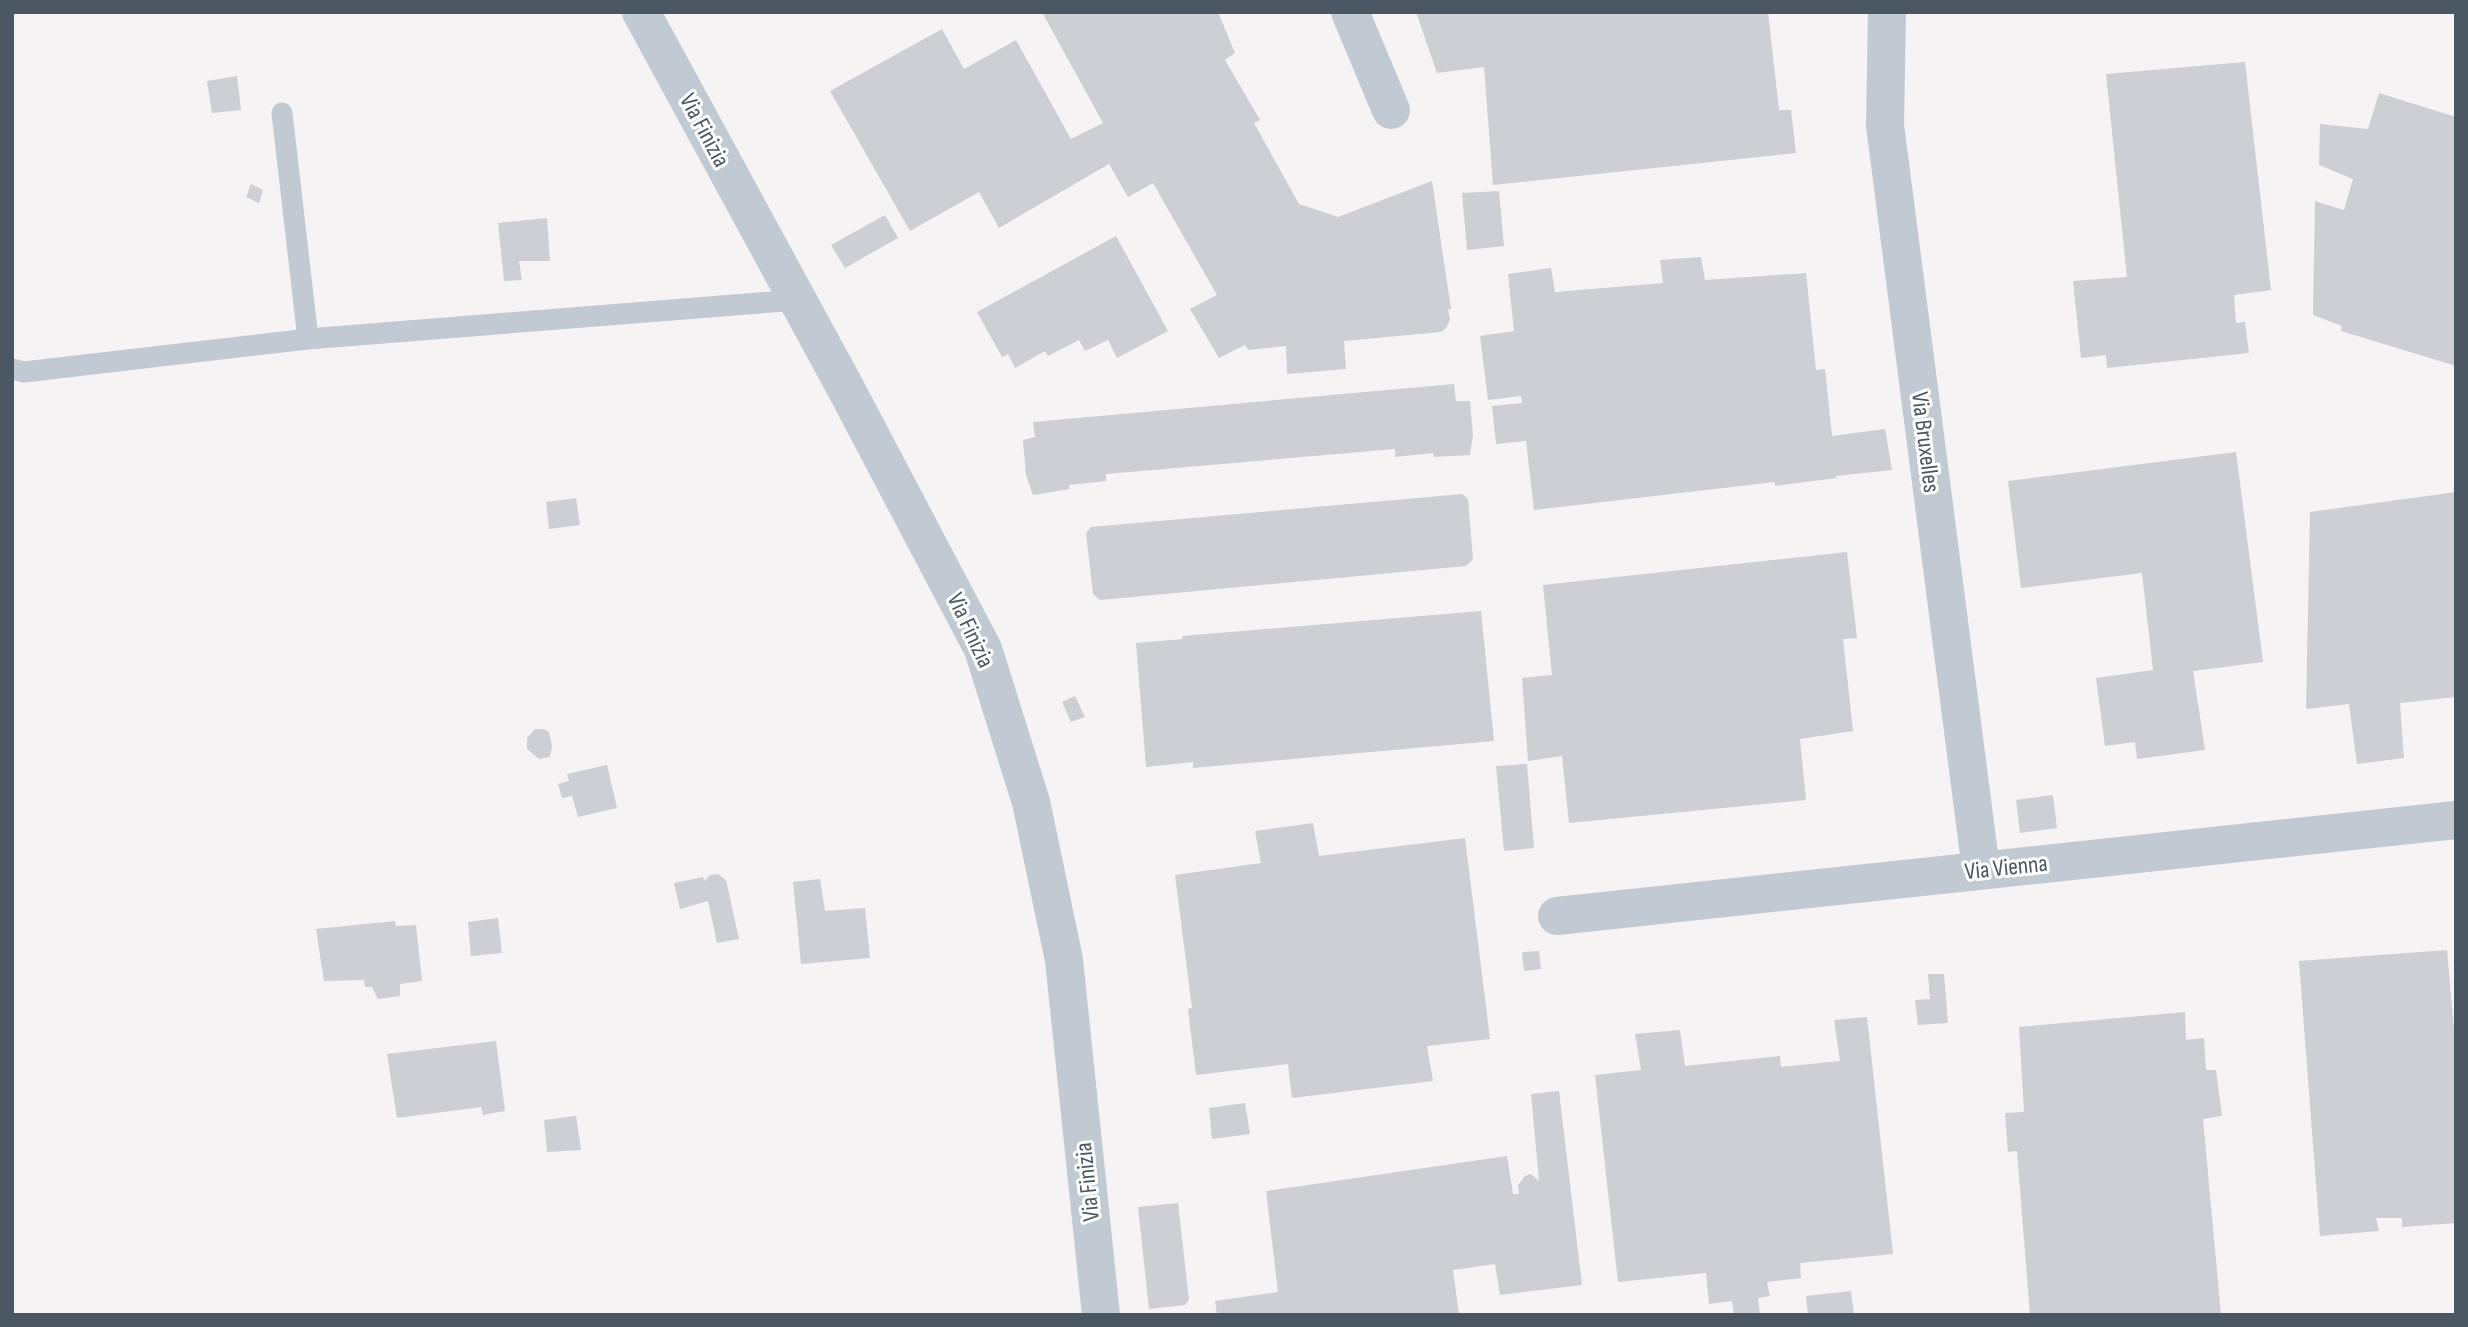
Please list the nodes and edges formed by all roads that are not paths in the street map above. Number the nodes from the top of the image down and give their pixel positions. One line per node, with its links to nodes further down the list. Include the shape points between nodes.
1 (642, 12): 6 (street, Via Finizia)
2 (1350, 12): 4 (street)
3 (1887, 12): 10 (street, Via Bruxelles, via 1885,125)
4 (1391, 110)
5 (282, 113): 7 (lane)
6 (797, 300): 7 (lane); 12 (street, Via Finizia, via 983,649 1031,802 1064,960)
7 (308, 339): 8 (lane, via 24,372)
8 (12, 369)
9 (2456, 820): 10 (street, Via Vienna)
10 (1981, 870): 11 (street, Via Vienna)
11 (1557, 915)
12 (1101, 1315)

